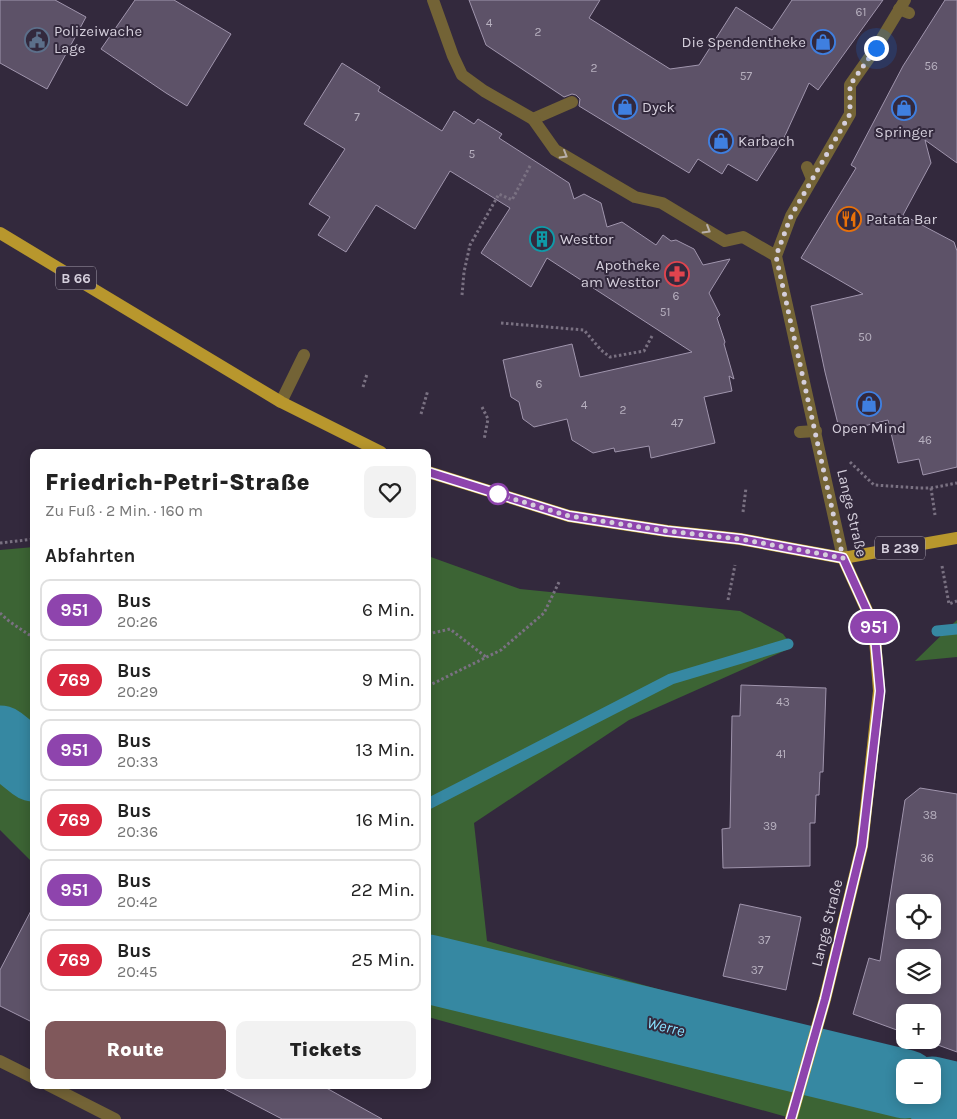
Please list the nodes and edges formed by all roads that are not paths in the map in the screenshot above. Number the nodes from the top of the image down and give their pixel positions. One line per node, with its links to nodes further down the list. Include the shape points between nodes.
1 (433, 0): 4 (street, via 462,75)
2 (904, 7): 6 (street, via 850,85 850,114)
3 (572, 102): 4 (street)
4 (533, 119): 8 (street, one-way to 8, via 555,150 636,197 662,203 725,241 744,237)
5 (807, 167): 6 (street)
6 (812, 179): 8 (street, via 791,216)
7 (0, 233): 10 (main road, B 66)
8 (776, 256): 11 (street, Lange Straße)
9 (304, 355): 10 (street)
10 (281, 402): 13 (main road, B 66)
11 (816, 431): 12 (street); 16 (street, Lange Straße)
12 (800, 432)
13 (375, 449)
14 (431, 473): 16 (main road, via 569,516 740,539)
15 (957, 538): 16 (main road, B 239)
16 (843, 558): 21 (main road, Lange Straße, via 874,626 880,691 862,846 825,999)
17 (0, 1061): 18 (street)
18 (30, 1076)
19 (56, 1089): 20 (street)
20 (115, 1119)
21 (791, 1119)

